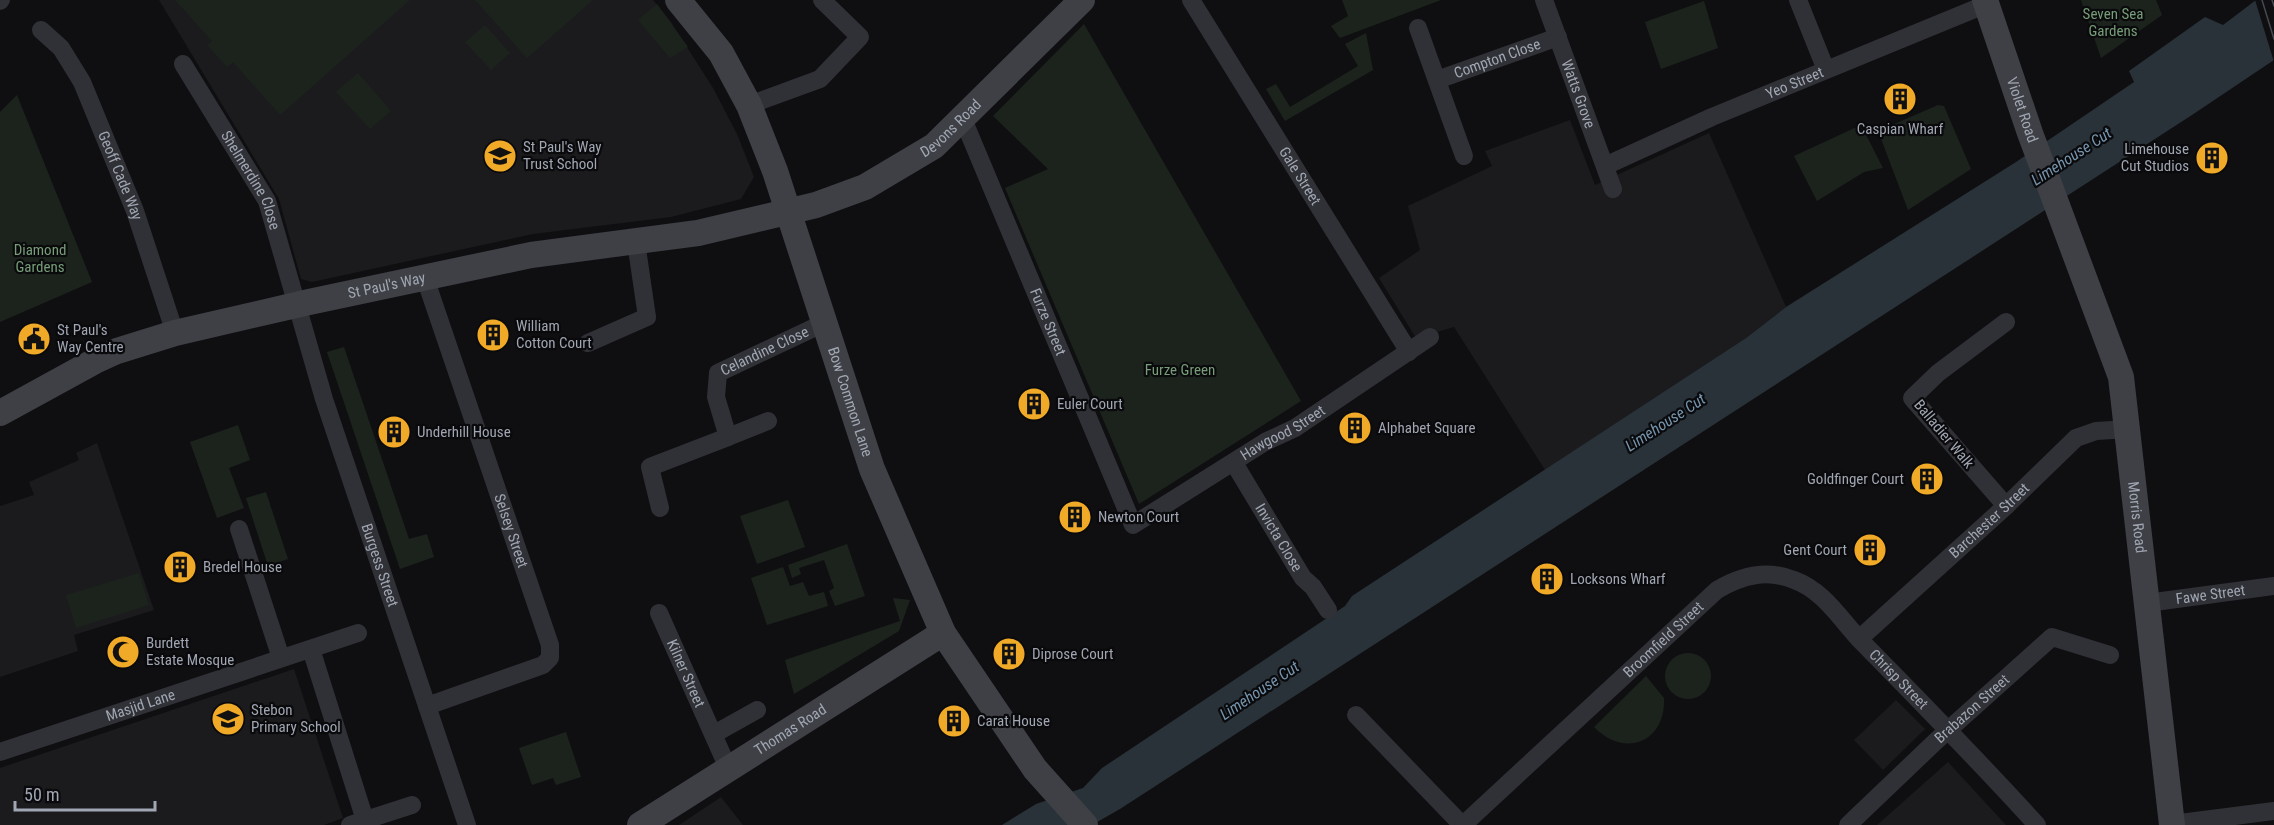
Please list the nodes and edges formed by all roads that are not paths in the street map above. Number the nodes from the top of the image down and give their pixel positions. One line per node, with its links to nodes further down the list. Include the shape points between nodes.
1 (678, 0): 14 (street, Bow Common Lane, via 721,53)
2 (822, 0): 14 (street, via 860,37 820,79)
3 (1082, 0): 15 (street, Devons Road)
4 (1191, 0): 29 (street, Gale Street)
5 (1544, 0): 10 (street, Watts Grove)
6 (1798, 0): 12 (street)
7 (1986, 2): 12 (street, Yeo Street); 20 (street, Violet Road)
8 (1418, 28): 13 (street, Compton Close)
9 (41, 30): 26 (street, Geoff Cade Way, via 61,48 82,82 135,211)
10 (1558, 37): 13 (street, Compton Close); 17 (street, Watts Grove)
11 (183, 64): 23 (street, Shelmerdine Close, via 267,201)
12 (1826, 70): 17 (street, Yeo Street)
13 (1437, 80): 16 (street, Compton Close)
14 (749, 105): 19 (street, Bow Common Lane)
15 (963, 119): 19 (street, Devons Road, via 934,146 866,187); 37 (street, Furze Street)
16 (1464, 156)
17 (1605, 166): 18 (street, Watts Grove)
18 (1613, 189)
19 (788, 212): 21 (street, St Paul's Way, via 698,233); 25 (street, Bow Common Lane)
20 (2061, 219): 32 (street, Morris Road, via 2121,377)
21 (636, 242): 22 (street, St Paul's Way, via 531,255); 28 (street, via 647,317)
22 (425, 278): 23 (street, St Paul's Way); 50 (street, Selsey Street, via 549,645 550,658 543,665)
23 (295, 305): 26 (street, St Paul's Way); 50 (street, Burgess Street)
24 (2006, 322): 35 (street, Balladier Walk, via 1911,398)
25 (824, 323): 33 (street, Celandine Close, via 718,373 716,397); 45 (street, Bow Common Lane, via 881,492)
26 (175, 333): 30 (street, St Paul's Way, via 102,358)
27 (1430, 337): 29 (street, Hawgood Street)
28 (588, 343)
29 (1409, 352): 34 (street, Hawgood Street)
30 (0, 413)
31 (768, 421): 33 (street)
32 (2129, 429): 35 (street, Barchester Street, via 2096,430 2076,438); 41 (street, Morris Road)
33 (728, 437): 36 (street, via 650,467)
34 (1234, 463): 37 (street, Hawgood Street); 42 (street, Invicta Close, via 1303,578)
35 (2006, 506): 46 (street, Barchester Street)
36 (660, 508)
37 (1133, 525)
38 (239, 529): 49 (street)
39 (1808, 586): 46 (street, Chrisp Street); 63 (street, Broomfield Street, via 1772,574 1742,577 1716,590)
40 (2274, 586): 41 (street, Fawe Street)
41 (2147, 603): 66 (street, Morris Road)
42 (1328, 610)
43 (659, 613): 54 (street, Kilner Street)
44 (358, 633): 47 (street, Masjid Lane)
45 (943, 633): 56 (street, Thomas Road); 62 (street, Bow Common Lane, via 1015,742)
46 (1860, 639): 53 (street, Chrisp Street)
47 (311, 649): 49 (street, Masjid Lane); 59 (street)
48 (2110, 655): 53 (street, Brabazon Street, via 2052,637)
49 (281, 658): 55 (street, Masjid Lane)
50 (428, 706): 60 (street, Burgess Street)
51 (757, 710): 54 (street)
52 (1356, 715): 63 (street)
53 (1950, 729): 64 (street, Brabazon Street); 65 (street, Chrisp Street)
54 (714, 734): 56 (street, Kilner Street)
55 (0, 752)
56 (728, 768): 61 (street, Thomas Road)
57 (412, 806): 59 (street)
58 (2274, 812): 66 (street)
59 (358, 823)
60 (467, 825)
61 (640, 825)
62 (1085, 825)
63 (1462, 825)
64 (1848, 825)
65 (2037, 825)
66 (2172, 825)

